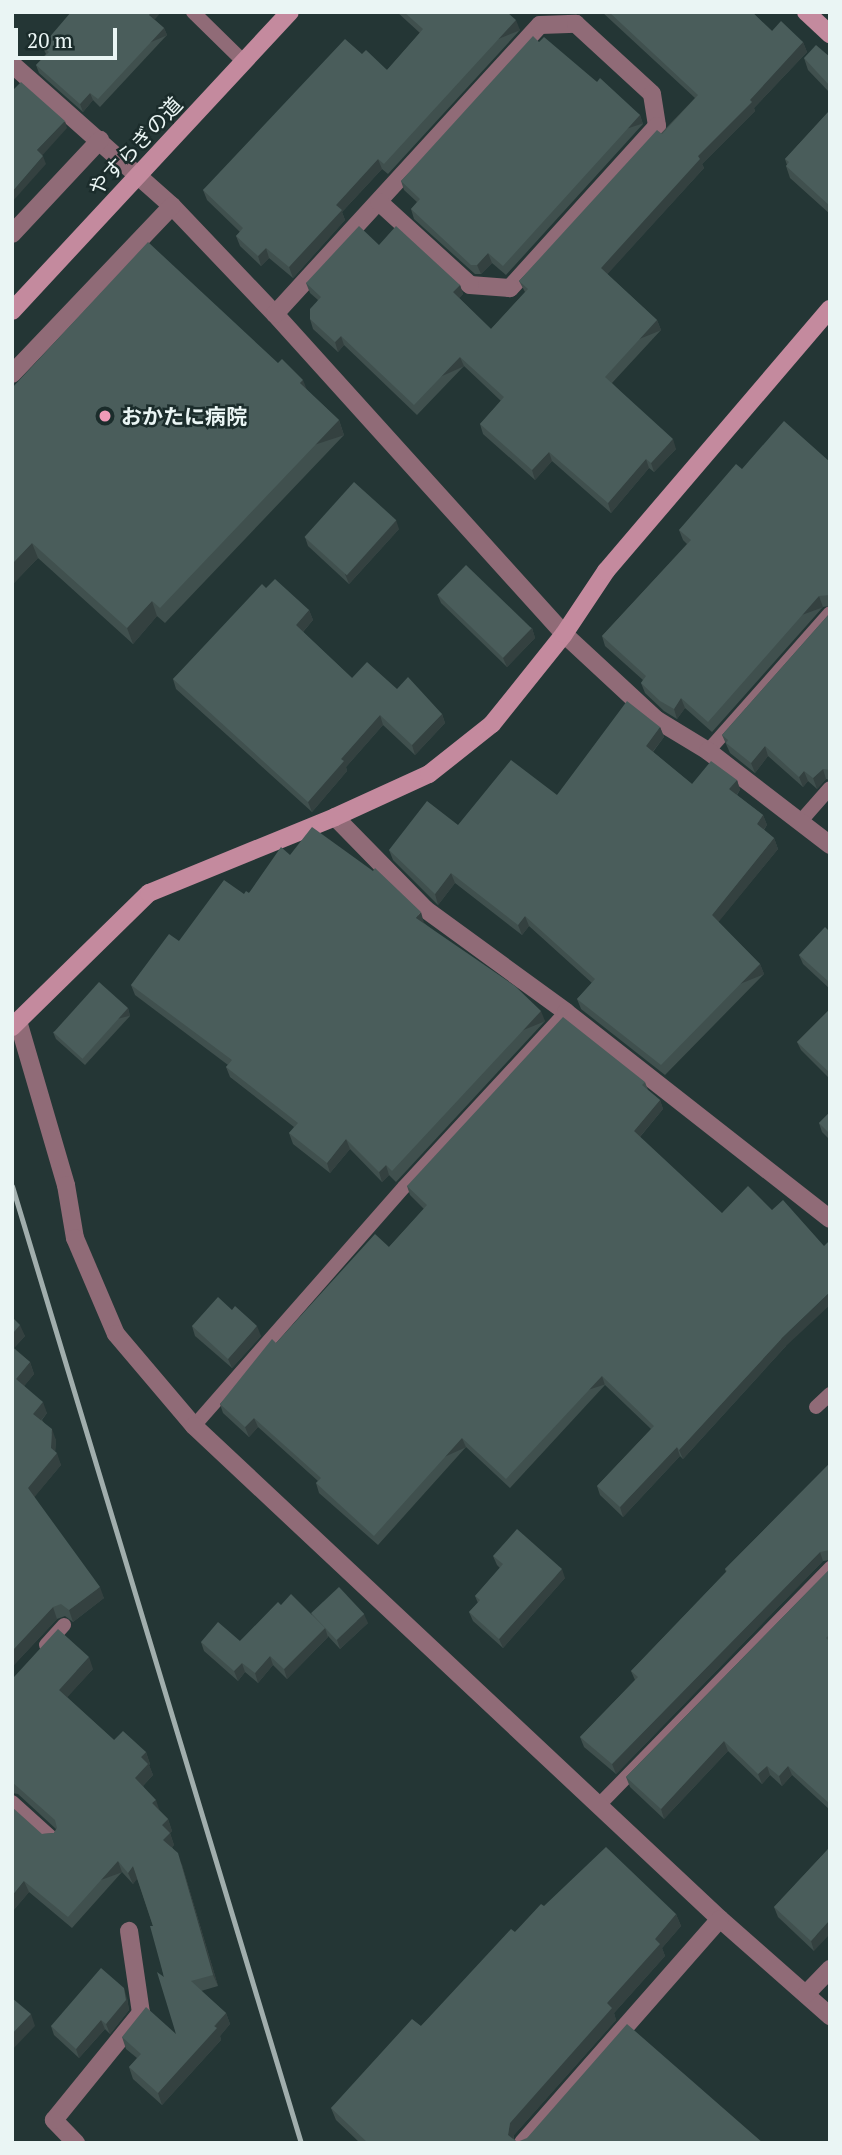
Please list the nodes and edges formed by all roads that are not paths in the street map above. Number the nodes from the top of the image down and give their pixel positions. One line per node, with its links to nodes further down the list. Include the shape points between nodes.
1 (193, 12): 5 (lane)
2 (290, 12): 5 (street, やすらぎの道)
3 (806, 12): 4 (street)
4 (830, 34)
5 (244, 62): 8 (street, やすらぎの道)
6 (14, 69): 7 (street)
7 (100, 140): 8 (street); 11 (street)
8 (139, 176): 10 (street); 13 (street, やすらぎの道)
9 (379, 202): 9 (street, via 540,25 576,24 652,94 657,125 510,288 470,285); 14 (street)
10 (172, 206): 14 (street); 15 (street)
11 (12, 234)
12 (830, 309): 17 (street, via 606,571)
13 (12, 311)
14 (275, 314): 17 (street)
15 (12, 374)
16 (830, 613): 18 (lane)
17 (564, 634): 18 (street, via 657,720); 20 (street, via 492,724 429,775)
18 (708, 751): 21 (street)
19 (830, 788): 21 (lane)
20 (335, 817): 23 (street, via 425,909); 24 (street, via 149,893)
21 (800, 822): 22 (street)
22 (830, 845)
23 (566, 1012): 25 (street); 28 (lane, via 404,1187)
24 (15, 1024): 28 (street, via 66,1185 75,1238 116,1334)
25 (830, 1219)
26 (830, 1394): 27 (lane)
27 (816, 1407)
28 (194, 1426): 33 (street)
29 (830, 1568): 33 (lane)
30 (64, 1625): 31 (lane)
31 (38, 1654)
32 (12, 1802): 34 (lane)
33 (600, 1804): 35 (street)
34 (52, 1838)
35 (720, 1919): 38 (street); 41 (street)
36 (129, 1931): 40 (street, via 141,2014 54,2120)
37 (830, 1969): 38 (street)
38 (806, 1994): 39 (street)
39 (830, 2016)
40 (76, 2143)
41 (523, 2143)

